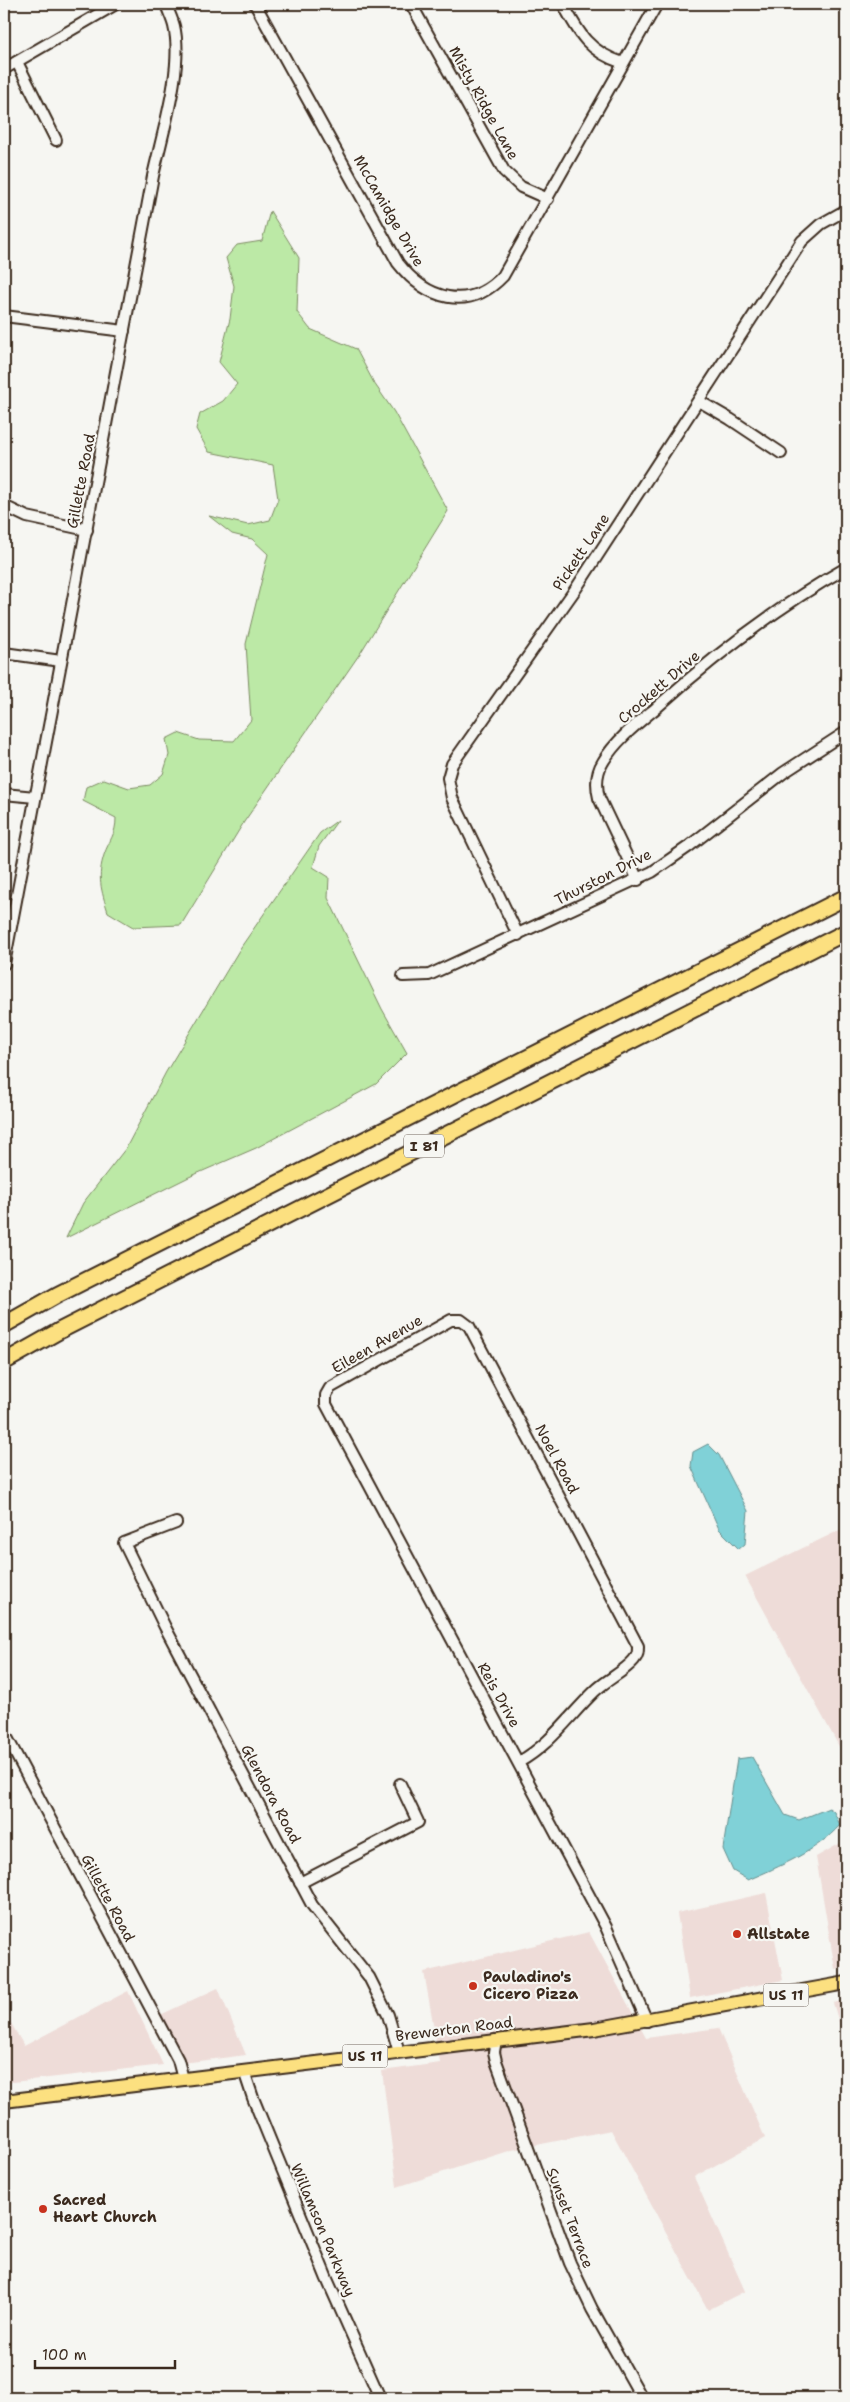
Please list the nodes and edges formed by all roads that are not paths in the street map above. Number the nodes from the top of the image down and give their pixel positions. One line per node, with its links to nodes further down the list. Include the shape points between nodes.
1 (116, 4): 7 (street)
2 (166, 4): 14 (street, Gillette Road, via 174,26 175,74)
3 (255, 4): 11 (street, McCamidge Drive, via 398,263 427,291 451,298 470,296 497,283)
4 (411, 4): 11 (street, Misty Ridge Lane, via 504,171 520,187)
5 (563, 4): 8 (street, via 585,40 600,54)
6 (657, 4): 8 (street, McCamidge Drive)
7 (17, 62): 9 (street); 10 (street)
8 (623, 64): 11 (street, McCamidge Drive)
9 (4, 69)
10 (56, 140)
11 (548, 198)
12 (846, 210): 15 (street, Pickett Lane, via 821,224 802,241)
13 (4, 316): 14 (street)
14 (124, 331): 18 (street, Gillette Road)
15 (698, 401): 16 (street, via 730,418); 28 (street, Pickett Lane, via 576,587 452,764 448,778 452,798)
16 (780, 453)
17 (4, 506): 18 (street, via 27,517)
18 (87, 530): 21 (street, Gillette Road)
19 (846, 568): 25 (street, Crockett Drive, via 728,647 640,722 602,762 596,787 599,798)
20 (4, 653): 21 (street)
21 (61, 661): 24 (street, Gillette Road)
22 (846, 732): 25 (street, Thurston Drive, via 783,773 688,847)
23 (4, 794): 24 (street)
24 (35, 798): 29 (street, Gillette Road)
25 (638, 880): 28 (street, Thurston Drive)
26 (846, 897): 32 (highway, I 81, via 57,1295)
27 (846, 932): 33 (highway, I 81, via 76,1322)
28 (518, 935): 30 (street, Thurston Drive, via 429,975)
29 (4, 964)
30 (403, 976)
31 (439, 1325): 34 (street, Eileen Avenue); 37 (street, Noel Road, via 461,1320 468,1326 638,1646 633,1662 594,1692 541,1747)
32 (4, 1326)
33 (4, 1362)
34 (330, 1388): 37 (street, Reis Drive, via 326,1395 328,1410)
35 (176, 1523): 39 (street, Glendora Road, via 124,1543)
36 (4, 1732): 45 (street, Gillette Road, via 178,2060)
37 (519, 1762): 41 (street, Reis Drive, via 606,1927)
38 (400, 1784): 39 (street, via 418,1822)
39 (300, 1883): 43 (street, Glendora Road, via 330,1930 369,1977 388,2014)
40 (846, 1983): 41 (main road, Brewerton Road / US 11)
41 (647, 2021): 42 (main road, Brewerton Road / US 11)
42 (496, 2040): 43 (main road, Brewerton Road / US 11); 48 (street, Sunset Terrace, via 496,2061 570,2263)
43 (399, 2052): 44 (main road, Brewerton Road / US 11)
44 (244, 2071): 45 (main road, Brewerton Road / US 11); 47 (street, Willamson Parkway, via 323,2270)
45 (183, 2079): 46 (main road, Brewerton Road / US 11)
46 (4, 2101)
47 (380, 2398)
48 (642, 2398)

